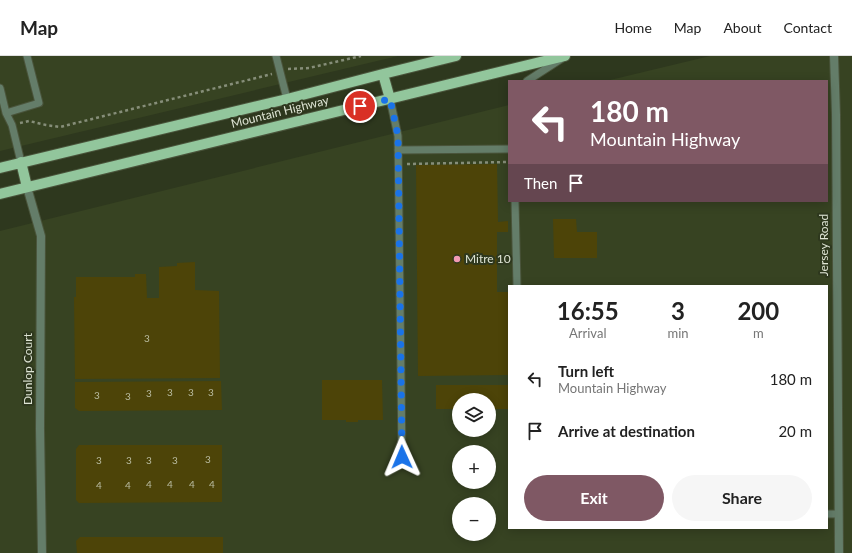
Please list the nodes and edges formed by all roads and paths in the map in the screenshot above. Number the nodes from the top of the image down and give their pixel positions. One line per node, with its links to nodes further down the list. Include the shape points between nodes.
1 (27, 56): 13 (lane, via 39,103)
2 (276, 56): 7 (lane)
3 (361, 56): 7 (path, via 309,68)
4 (456, 56): 8 (main road, Mountain Highway)
5 (566, 56): 9 (lane); 12 (main road, Mountain Highway)
6 (834, 56): 27 (street, Jersey Road)
7 (280, 71): 11 (lane); 14 (path, via 60,127 29,120)
8 (383, 74): 11 (main road, Mountain Highway); 12 (main road)
9 (529, 80)
10 (0, 88): 13 (lane)
11 (287, 99): 17 (main road, Mountain Highway)
12 (390, 99): 16 (lane, via 397,130); 21 (main road, Mountain Highway)
13 (6, 113): 14 (lane)
14 (12, 124): 17 (lane)
15 (508, 149): 16 (lane)
16 (398, 150): 19 (lane)
17 (21, 162): 20 (main road, Mountain Highway); 21 (main road)
18 (508, 162): 19 (path)
19 (399, 164): 25 (lane)
20 (0, 168)
21 (27, 187): 22 (main road, Mountain Highway); 28 (street, Dunlop Court, via 41,236)
22 (0, 194)
23 (515, 202): 24 (lane)
24 (516, 285)
25 (402, 457)
26 (828, 514): 27 (lane)
27 (838, 514): 29 (street, Jersey Road)
28 (42, 553)
29 (839, 553)

